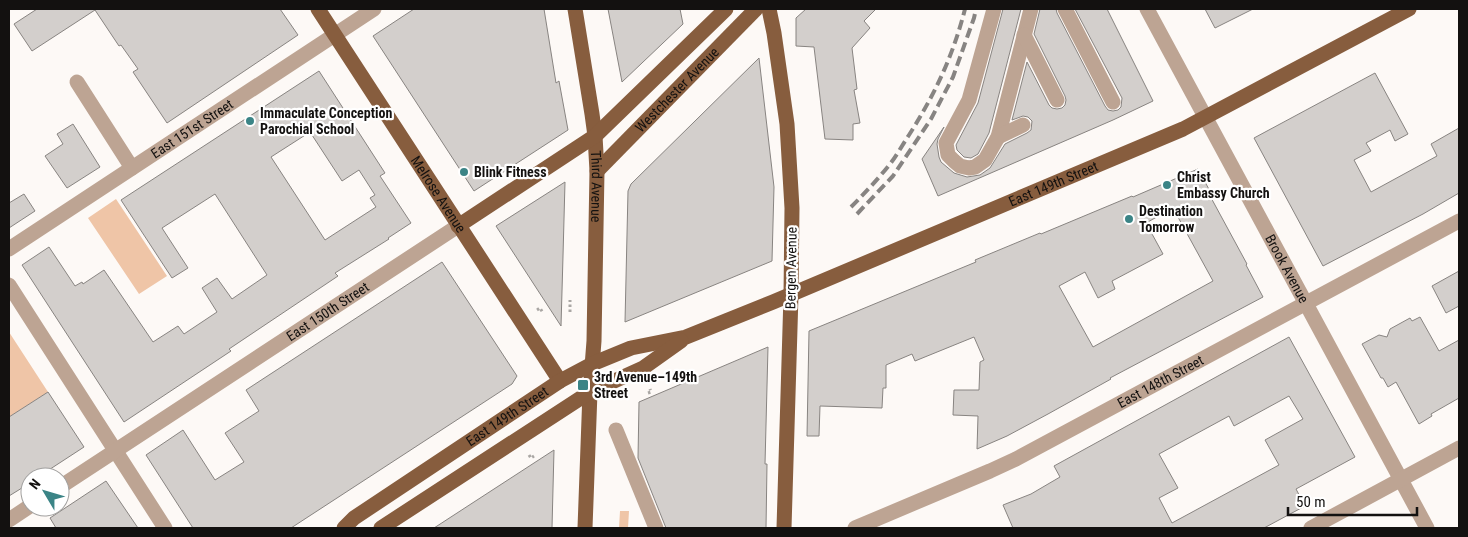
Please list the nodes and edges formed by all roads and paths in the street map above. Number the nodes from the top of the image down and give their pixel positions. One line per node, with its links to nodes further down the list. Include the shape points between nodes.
1 (318, 9): 12 (main road, Melrose Avenue)
2 (374, 9): 12 (street, East 151st Street)
3 (575, 9): 19 (main road, Third Avenue)
4 (726, 9): 19 (main road, Westchester Avenue)
5 (756, 9): 22 (main road, Westchester Avenue)
6 (769, 9): 27 (main road, Bergen Avenue, via 787,124 792,208)
7 (994, 9): 20 (street, via 970,100 946,144 948,155 960,166 975,167 985,160)
8 (1031, 9): 13 (street)
9 (1065, 9): 16 (street)
10 (1147, 9): 17 (street, Brook Avenue)
11 (1409, 9): 17 (main road, East 149th Street)
12 (334, 34): 21 (street, East 151st Street); 24 (main road, Melrose Avenue)
13 (1024, 36): 15 (street); 20 (street)
14 (77, 82): 21 (street)
15 (1057, 100)
16 (1113, 102)
17 (1206, 118): 27 (main road, East 149th Street); 29 (street, Brook Avenue)
18 (1023, 125): 20 (street)
19 (595, 136): 22 (main road, Third Avenue); 24 (main road, East 150th Street)
20 (998, 137)
21 (132, 168): 25 (street, East 151st Street)
22 (597, 171): 34 (main road, Third Avenue)
23 (1459, 221): 29 (street, East 148th Street)
24 (458, 226): 35 (main road, Melrose Avenue); 39 (street, East 150th Street)
25 (9, 249)
26 (9, 285): 39 (street)
27 (791, 295): 33 (main road, East 149th Street); 49 (main road, Bergen Avenue)
28 (570, 300): 31 (path)
29 (1306, 303): 41 (street, Brook Avenue); 50 (street, East 148th Street, via 1016,459)
30 (537, 310): 32 (path, via 540,308)
31 (570, 312)
32 (543, 313)
33 (686, 337): 34 (main road, East 149th Street, via 631,348); 36 (main road, East 149th Street, via 643,368)
34 (592, 364): 35 (main road, East 149th Street); 36 (main road, Third Avenue)
35 (560, 381): 45 (main road, East 149th Street, via 354,518)
36 (590, 392): 46 (main road, East 149th Street); 47 (main road, Third Avenue)
37 (616, 430): 48 (street)
38 (1459, 448): 41 (street)
39 (116, 450): 40 (street, East 150th Street); 44 (street)
40 (70, 480)
41 (1400, 480): 51 (street); 52 (street, Brook Avenue)
42 (20, 513): 43 (street)
43 (9, 520)
44 (165, 528)
45 (344, 528)
46 (381, 528)
47 (585, 528)
48 (656, 528)
49 (784, 528)
50 (855, 528)
51 (1312, 528)
52 (1427, 528)

